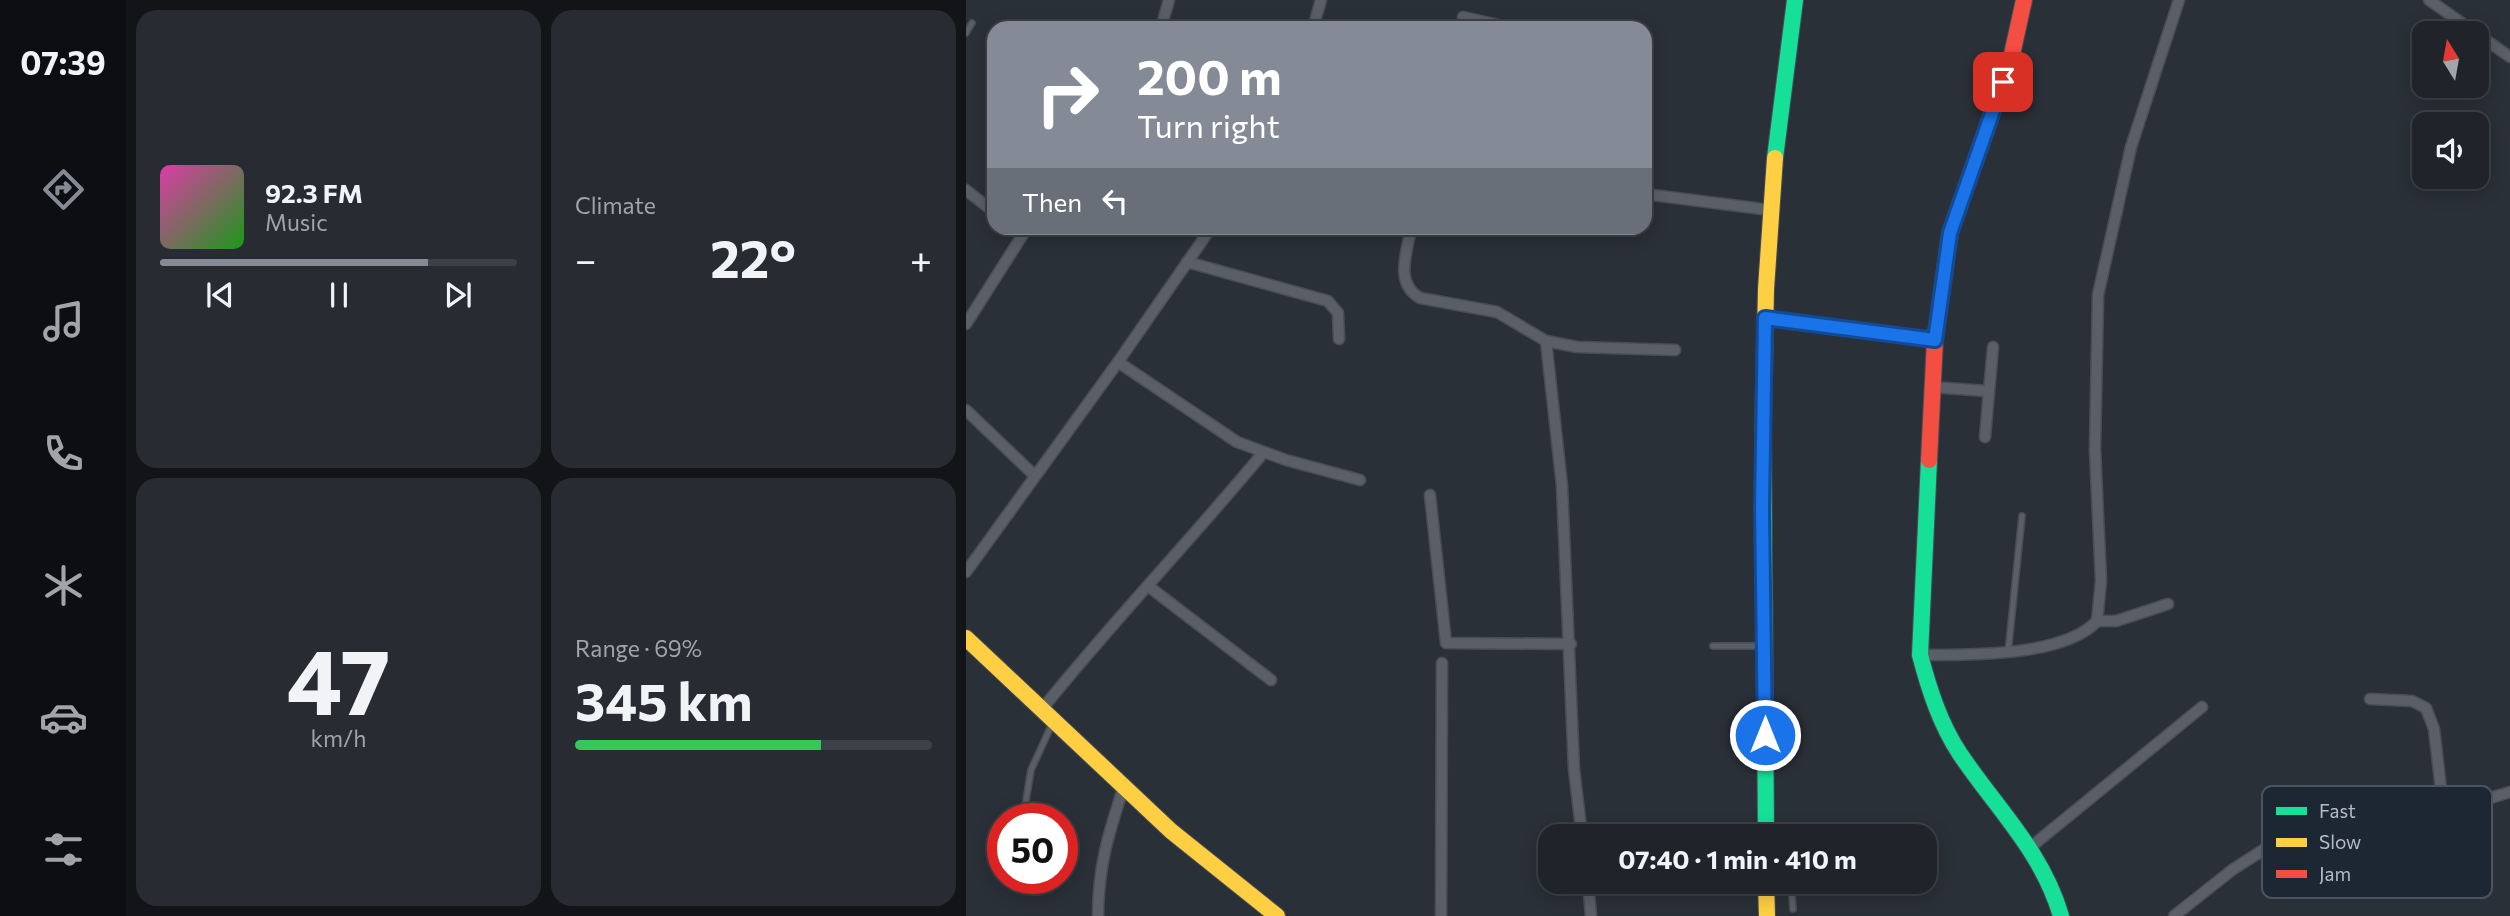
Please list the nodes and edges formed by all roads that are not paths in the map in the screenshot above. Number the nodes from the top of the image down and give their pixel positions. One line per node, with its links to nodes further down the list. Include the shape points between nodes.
1 (1169, 0): 8 (street)
2 (1321, 0): 9 (street)
3 (1796, 0): 17 (street)
4 (2024, 0): 25 (street, via 2011,59 1950,233)
5 (2179, 0): 42 (street, via 2131,147 2098,295 2095,449 2101,581)
6 (2429, 0): 13 (street)
7 (1463, 17): 10 (street)
8 (1163, 21)
9 (1315, 21)
10 (1481, 21)
11 (972, 23): 12 (lane)
12 (966, 33)
13 (2510, 57)
14 (966, 190): 16 (street)
15 (1652, 195): 17 (street)
16 (987, 206)
17 (1770, 210): 22 (street)
18 (1018, 235): 23 (street)
19 (1206, 235): 21 (street)
20 (1410, 235): 26 (street, via 1403,272 1410,292 1420,298 1497,312)
21 (1187, 262): 24 (street, via 1328,301 1338,313); 29 (street)
22 (1765, 318): 25 (street); 46 (street)
23 (966, 324)
24 (1339, 339)
25 (1935, 340): 30 (street)
26 (1546, 341): 28 (street, via 1577,347); 44 (street, via 1562,486)
27 (1993, 347): 31 (street)
28 (1675, 350)
29 (1118, 362): 34 (street, via 1197,417); 35 (street)
30 (1932, 387): 31 (street); 48 (street)
31 (1987, 391): 33 (street)
32 (966, 410): 35 (street)
33 (1985, 437)
34 (1263, 453): 36 (street); 40 (street)
35 (1034, 475): 39 (street)
36 (1360, 480)
37 (1430, 495): 44 (street, via 1446,642)
38 (2022, 516): 47 (lane)
39 (966, 572)
40 (1149, 586): 50 (street); 53 (street, via 1092,647)
41 (2168, 604): 42 (street, via 2116,621)
42 (2097, 621): 47 (street, via 2078,637)
43 (966, 638): 53 (street)
44 (1571, 643): 59 (street, via 1574,769)
45 (1713, 646): 46 (lane)
46 (1765, 646): 60 (street)
47 (2008, 653): 48 (street)
48 (1920, 655): 61 (street, via 1928,689 1959,753)
49 (1441, 663): 69 (street)
50 (1271, 680)
51 (2370, 699): 55 (street, via 2413,702 2426,708 2434,729)
52 (2202, 707): 61 (street)
53 (1049, 713): 54 (street); 58 (lane)
54 (1124, 786): 67 (street, via 1106,839 1098,880); 68 (street, via 1203,858)
55 (2441, 786)
56 (2510, 792): 57 (street)
57 (2492, 797)
58 (1026, 803)
59 (1581, 824)
60 (1766, 824)
61 (2032, 846): 72 (street, via 2049,876)
62 (2262, 851): 73 (street)
63 (1589, 894): 70 (street)
64 (1766, 894): 71 (street)
65 (1792, 894): 66 (lane)
66 (1793, 909)
67 (1098, 916)
68 (1277, 916)
69 (1441, 916)
70 (1591, 916)
71 (1767, 916)
72 (2061, 916)
73 (2174, 916)

